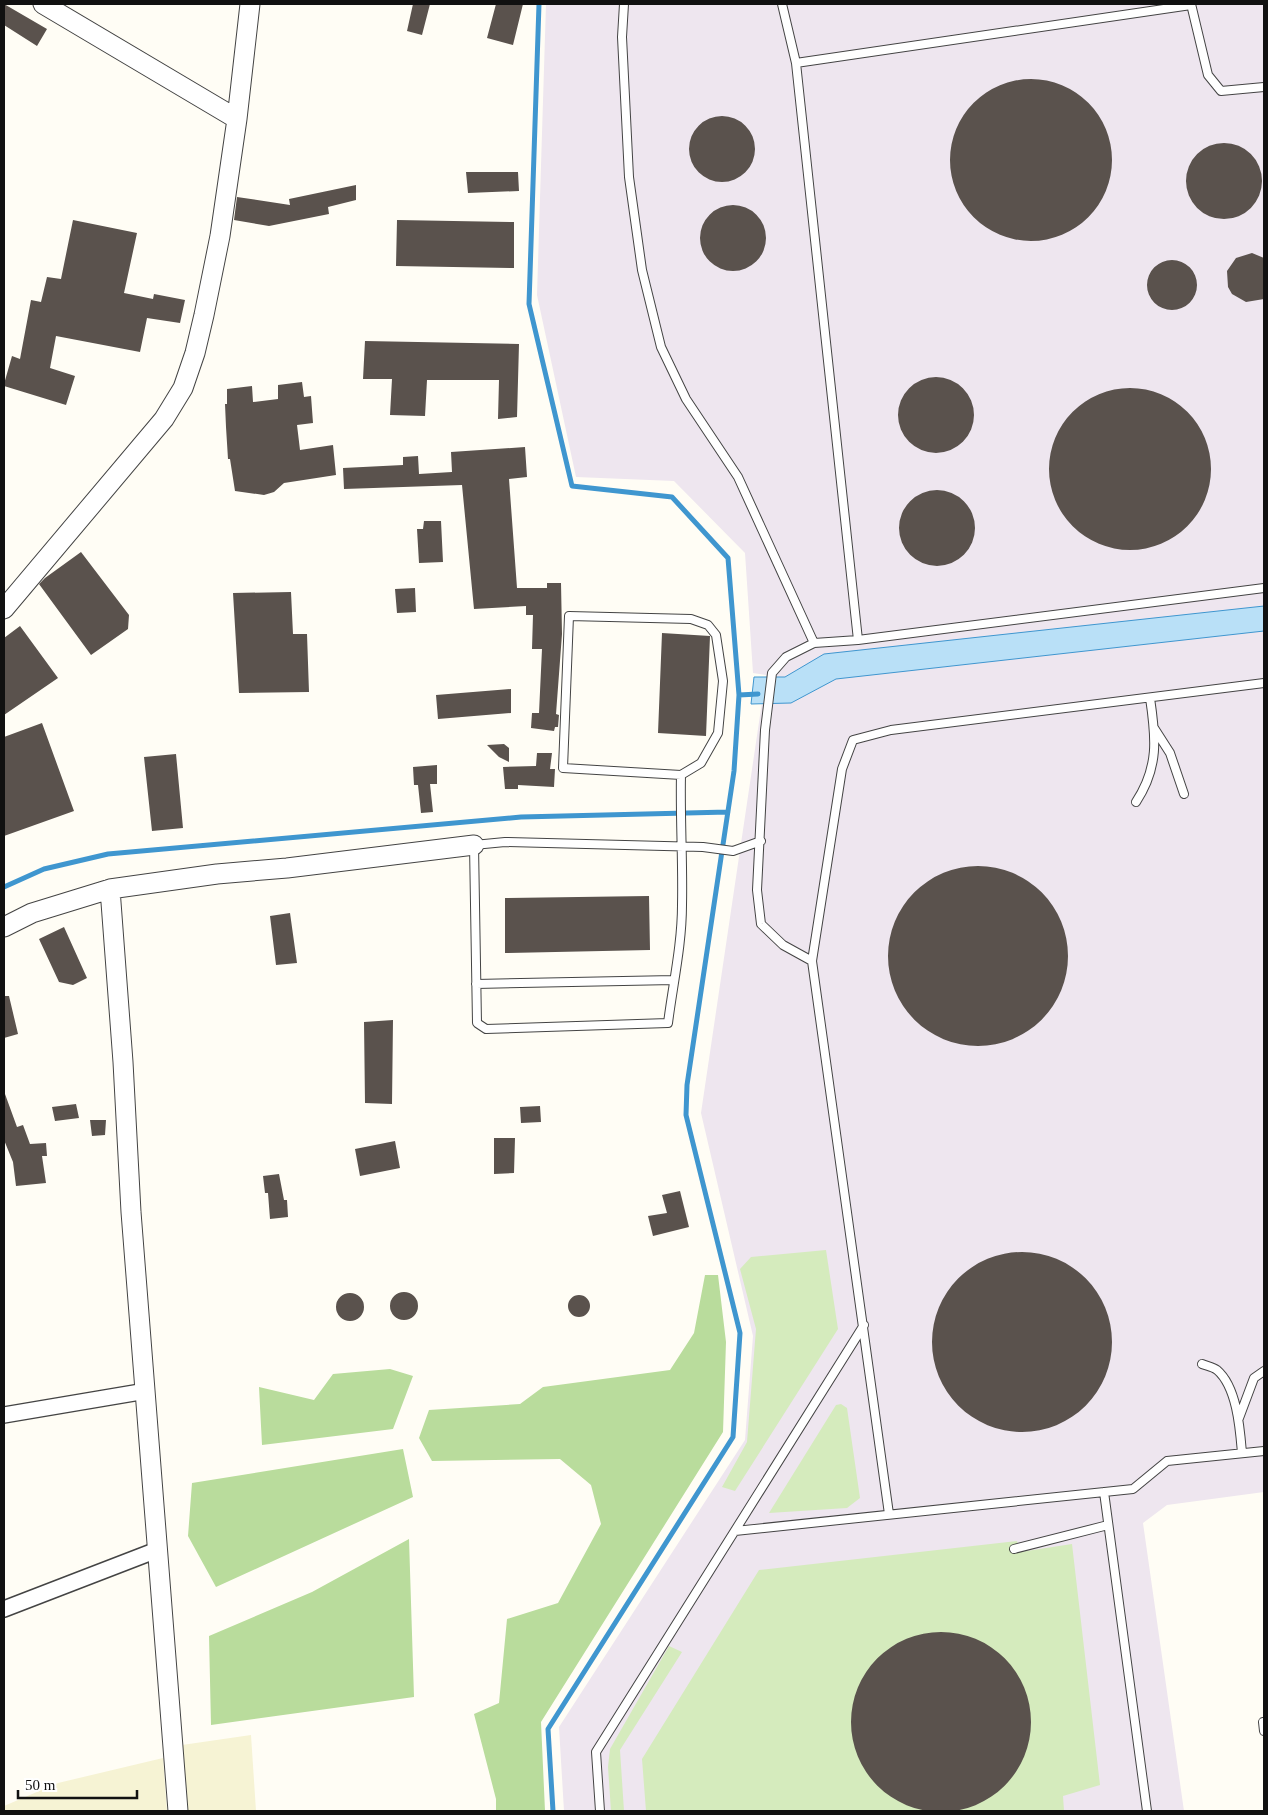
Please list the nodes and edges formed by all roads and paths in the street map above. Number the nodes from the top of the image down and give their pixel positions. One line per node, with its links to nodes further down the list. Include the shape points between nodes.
1 (43, 4): 8 (street)
2 (250, 4): 8 (street)
3 (624, 4): 12 (lane, via 622,38 629,177 642,270 661,347 686,399 738,477)
4 (782, 4): 6 (lane)
5 (1191, 5): 6 (lane); 7 (lane, via 1208,75 1221,91)
6 (796, 63): 11 (lane)
7 (1264, 87)
8 (237, 118): 10 (street, via 212,271 195,354 183,388 164,419)
9 (1264, 588): 11 (lane)
10 (4, 610)
11 (858, 640): 12 (lane)
12 (814, 643): 19 (lane, via 786,657 772,673 765,730)
13 (1264, 683): 14 (lane)
14 (1150, 698): 15 (lane); 24 (lane, via 891,730 853,740 842,769)
15 (1154, 728): 17 (lane, via 1170,753); 18 (lane, via 1153,764 1148,783)
16 (681, 775): 16 (lane, via 563,768 569,616 691,619 708,625 716,635 723,681 718,734 702,763); 21 (lane)
17 (1184, 794)
18 (1136, 802)
19 (761, 841): 21 (lane, via 733,851); 24 (lane, via 757,890 761,924 782,945)
20 (474, 845): 21 (lane, via 505,842); 22 (street); 26 (lane)
21 (682, 846): 25 (lane, via 682,907)
22 (110, 889): 23 (street, via 32,914); 30 (street)
23 (4, 927)
24 (812, 961): 27 (lane)
25 (674, 980): 26 (lane); 26 (lane, via 668,1023 486,1029 477,1022)
26 (476, 984)
27 (864, 1324): 36 (lane); 38 (lane)
28 (1202, 1364): 32 (lane, via 1216,1370 1226,1380)
29 (1264, 1371): 32 (lane, via 1254,1378)
30 (146, 1391): 31 (street); 40 (street)
31 (4, 1415)
32 (1238, 1418): 34 (lane)
33 (1264, 1451): 34 (lane)
34 (1242, 1453): 35 (lane, via 1167,1461 1133,1489)
35 (1104, 1492): 36 (lane); 37 (lane)
36 (889, 1514): 38 (lane)
37 (1108, 1525): 39 (lane); 46 (lane)
38 (735, 1531): 45 (lane, via 596,1752)
39 (1014, 1549)
40 (157, 1550): 41 (street); 44 (street)
41 (4, 1609)
42 (1263, 1722): 43 (lane)
43 (1264, 1731)
44 (178, 1811)
45 (600, 1811)
46 (1147, 1811)

